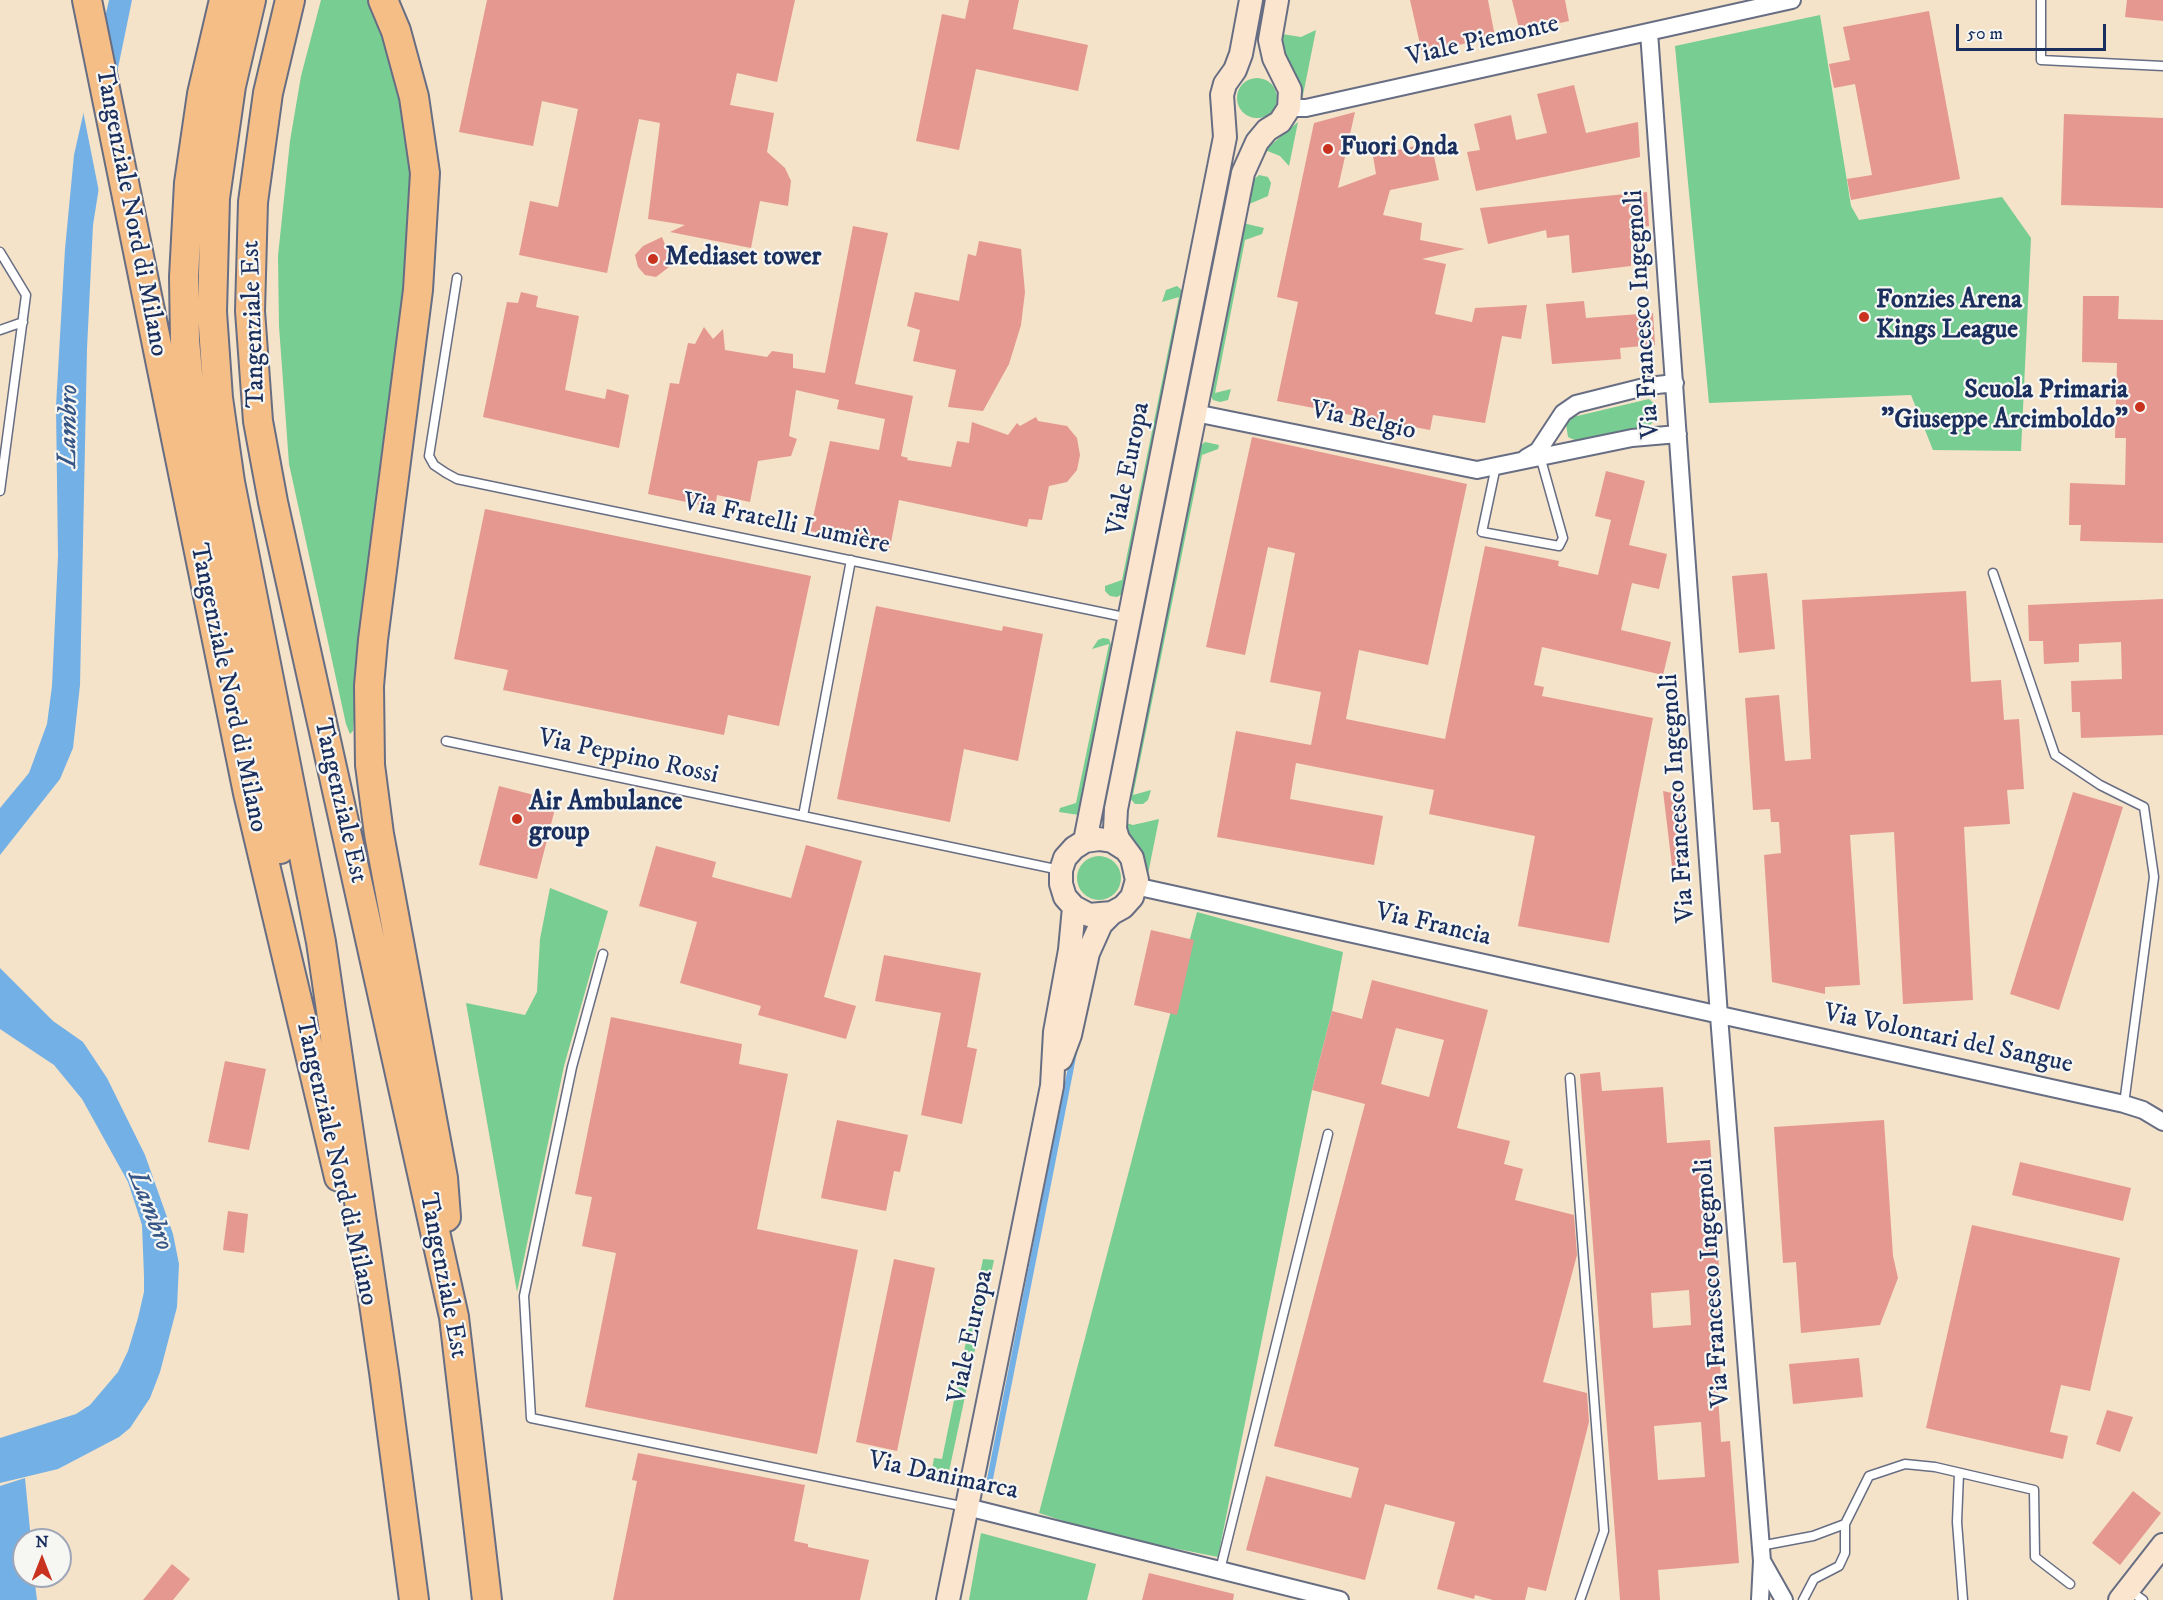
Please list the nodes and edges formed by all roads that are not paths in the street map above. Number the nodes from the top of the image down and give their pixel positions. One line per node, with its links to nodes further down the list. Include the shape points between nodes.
1 (87, 0): 45 (highway, Tangenziale Nord di Milano, via 248,793)
2 (224, 0): 45 (highway, via 202,94 189,183 184,277 190,394)
3 (251, 0): 47 (highway, Tangenziale Est, via 231,86 216,189 212,284 216,379 230,482 321,942)
4 (290, 0): 46 (highway, Tangenziale Est, via 268,93 253,202 250,311 258,421)
5 (383, 0): 46 (highway, via 414,97 425,173 418,290 373,640 370,765 379,834 443,1178)
6 (1251, 0): 12 (street, Viale Europa)
7 (1277, 0): 13 (street, via 1270,40)
8 (1792, 0): 10 (street, Viale Piemonte)
9 (2041, 0): 11 (lane, via 2041,60)
10 (1649, 32): 15 (street, Viale Piemonte, via 1306,108); 21 (street, Via Francesco Ingegnoli)
11 (2163, 66)
12 (1235, 70): 13 (street, via 1248,64 1264,64); 14 (street, Viale Europa, via 1225,84)
13 (1282, 74): 15 (street, via 1290,90)
14 (1223, 107): 16 (street, via 1232,121 1246,130); 29 (street, Viale Europa, via 1225,137)
15 (1289, 108): 16 (street, Viale Europa, via 1280,122)
16 (1267, 130): 22 (street, Viale Europa, via 1243,173)
17 (0, 252): 19 (lane, via 26,295)
18 (458, 278): 27 (lane, Via Fratelli Lumière, via 429,456 437,468 457,479)
19 (23, 322): 20 (lane); 26 (lane)
20 (0, 330)
21 (1675, 383): 23 (street, Via Francesco Ingegnoli); 24 (street, Via Belgio, via 1576,404 1563,413)
22 (1195, 413): 25 (street, Via Belgio, via 1477,470); 33 (street, Viale Europa, via 1116,809 1115,829)
23 (1678, 434): 24 (street, Via Belgio); 39 (street, Via Francesco Ingegnoli)
24 (1539, 454): 25 (street, Via Belgio); 25 (lane, via 1563,538 1559,546 1482,532)
25 (1496, 466)
26 (0, 491)
27 (851, 560): 29 (lane, Via Fratelli Lumière); 31 (lane)
28 (1993, 573): 42 (lane, via 2055,755 2100,785 2144,807 2154,877)
29 (1130, 618): 32 (street, Viale Europa)
30 (446, 741): 31 (lane, Via Peppino Rossi)
31 (802, 816): 34 (lane, Via Peppino Rossi)
32 (1085, 841): 33 (street, via 1105,839); 34 (street, via 1074,848)
33 (1123, 848): 35 (street, Viale Europa, via 1136,867)
34 (1060, 870): 36 (street, via 1060,884)
35 (1135, 886): 37 (street, Viale Europa, via 1132,897); 39 (street, Via Francia)
36 (1074, 907): 37 (street, via 1089,915); 41 (street, Viale Europa, via 1055,1032)
37 (1112, 913): 41 (street, Viale Europa, via 1101,924 1088,953 1070,1035)
38 (603, 954): 49 (lane, Via Danimarca, via 572,1067 524,1296 531,1418)
39 (1719, 1016): 42 (street, Via Volontari del Sangue); 52 (street, Via Francesco Ingegnoli)
40 (1570, 1078): 60 (lane, via 1604,1532)
41 (1052, 1086): 49 (street, Viale Europa)
42 (2124, 1104): 43 (street, Via Volontari del Sangue)
43 (2163, 1122)
44 (1329, 1134): 53 (lane)
45 (356, 1248): 47 (highway, Tangenziale Nord di Milano)
46 (454, 1317): 57 (highway, Tangenziale Est)
47 (384, 1372): 56 (highway, Tangenziale Est)
48 (1959, 1473): 50 (lane, via 1905,1464 1869,1476); 54 (lane, via 2034,1490 2035,1557); 64 (lane, via 1957,1522)
49 (967, 1507): 53 (street, Via Danimarca); 58 (street, Viale Europa)
50 (1845, 1524): 52 (lane); 63 (lane, via 1845,1553 1839,1566 1814,1580)
51 (2163, 1545): 55 (street)
52 (1761, 1553): 61 (street, Via Francesco Ingegnoli); 62 (street, Via Francesco Ingegnoli)
53 (1220, 1570): 59 (street, Via Danimarca)
54 (2070, 1584)
55 (2130, 1596)
56 (414, 1600)
57 (487, 1600)
58 (948, 1600)
59 (1340, 1600)
60 (1580, 1600)
61 (1760, 1600)
62 (1784, 1600)
63 (1803, 1600)
64 (1964, 1600)

